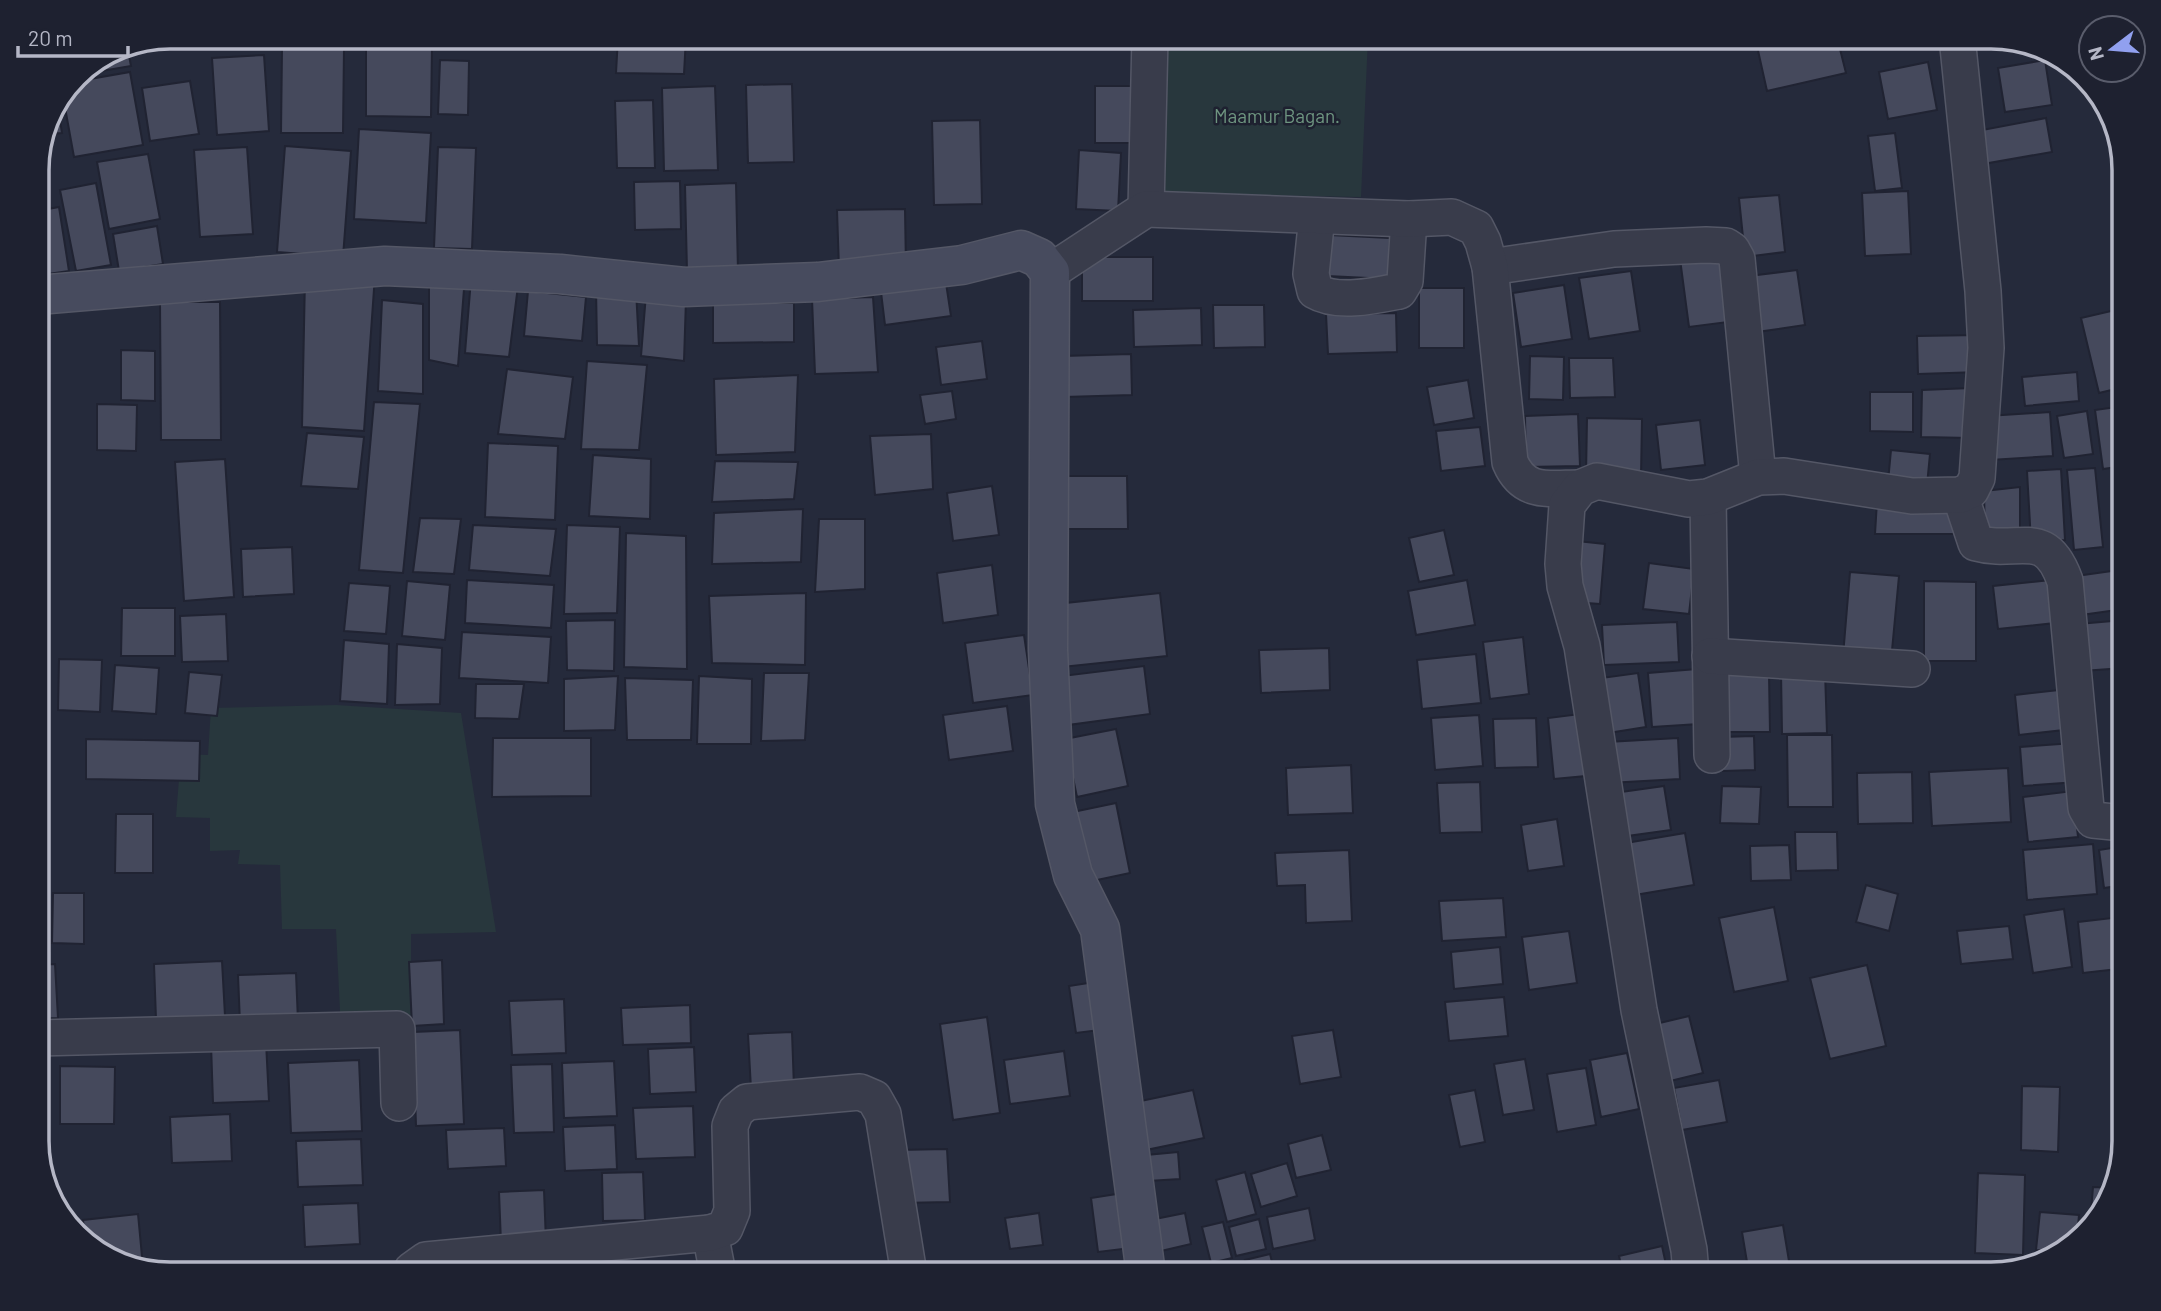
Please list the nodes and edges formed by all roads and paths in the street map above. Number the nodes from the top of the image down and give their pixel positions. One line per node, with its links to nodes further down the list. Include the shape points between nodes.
1 (1150, 49): 3 (street)
2 (1957, 49): 11 (street, via 1986,348 1977,478 1971,490)
3 (1146, 209): 4 (street); 7 (street)
4 (1317, 216): 5 (street); 5 (street, via 1311,274 1315,291 1327,298 1399,291 1405,281)
5 (1409, 219): 6 (street, via 1452,217 1476,228)
6 (1490, 267): 9 (street, via 1614,249 1706,244 1732,250 1737,258); 10 (street, via 1510,462 1516,477 1541,488)
7 (1050, 272): 8 (street, via 1039,258 1021,250 962,265 818,282 684,287 560,274 384,266); 23 (street, via 1048,650 1055,804 1073,875 1100,929)
8 (49, 294)
9 (1758, 477): 11 (street, via 1784,476 1912,496); 12 (street)
10 (1580, 488): 12 (street, via 1597,481 1689,499); 24 (street, via 1567,505 1565,586 1582,646 1639,1010)
11 (1960, 495): 16 (street, via 1976,543 2034,545 2048,550 2058,562 2065,581 2086,808 2093,820)
12 (1708, 497): 13 (street)
13 (1710, 656): 14 (street); 15 (street)
14 (1912, 669)
15 (1712, 755)
16 (2112, 822)
17 (49, 1038): 18 (street, via 397,1029)
18 (399, 1104)
19 (710, 1233): 20 (street); 21 (street); 22 (street, via 724,1228 732,1211 730,1126 736,1111 747,1102 860,1091 874,1098 883,1114)
20 (423, 1262)
21 (716, 1262)
22 (906, 1262)
23 (1144, 1262)
24 (1690, 1262)

